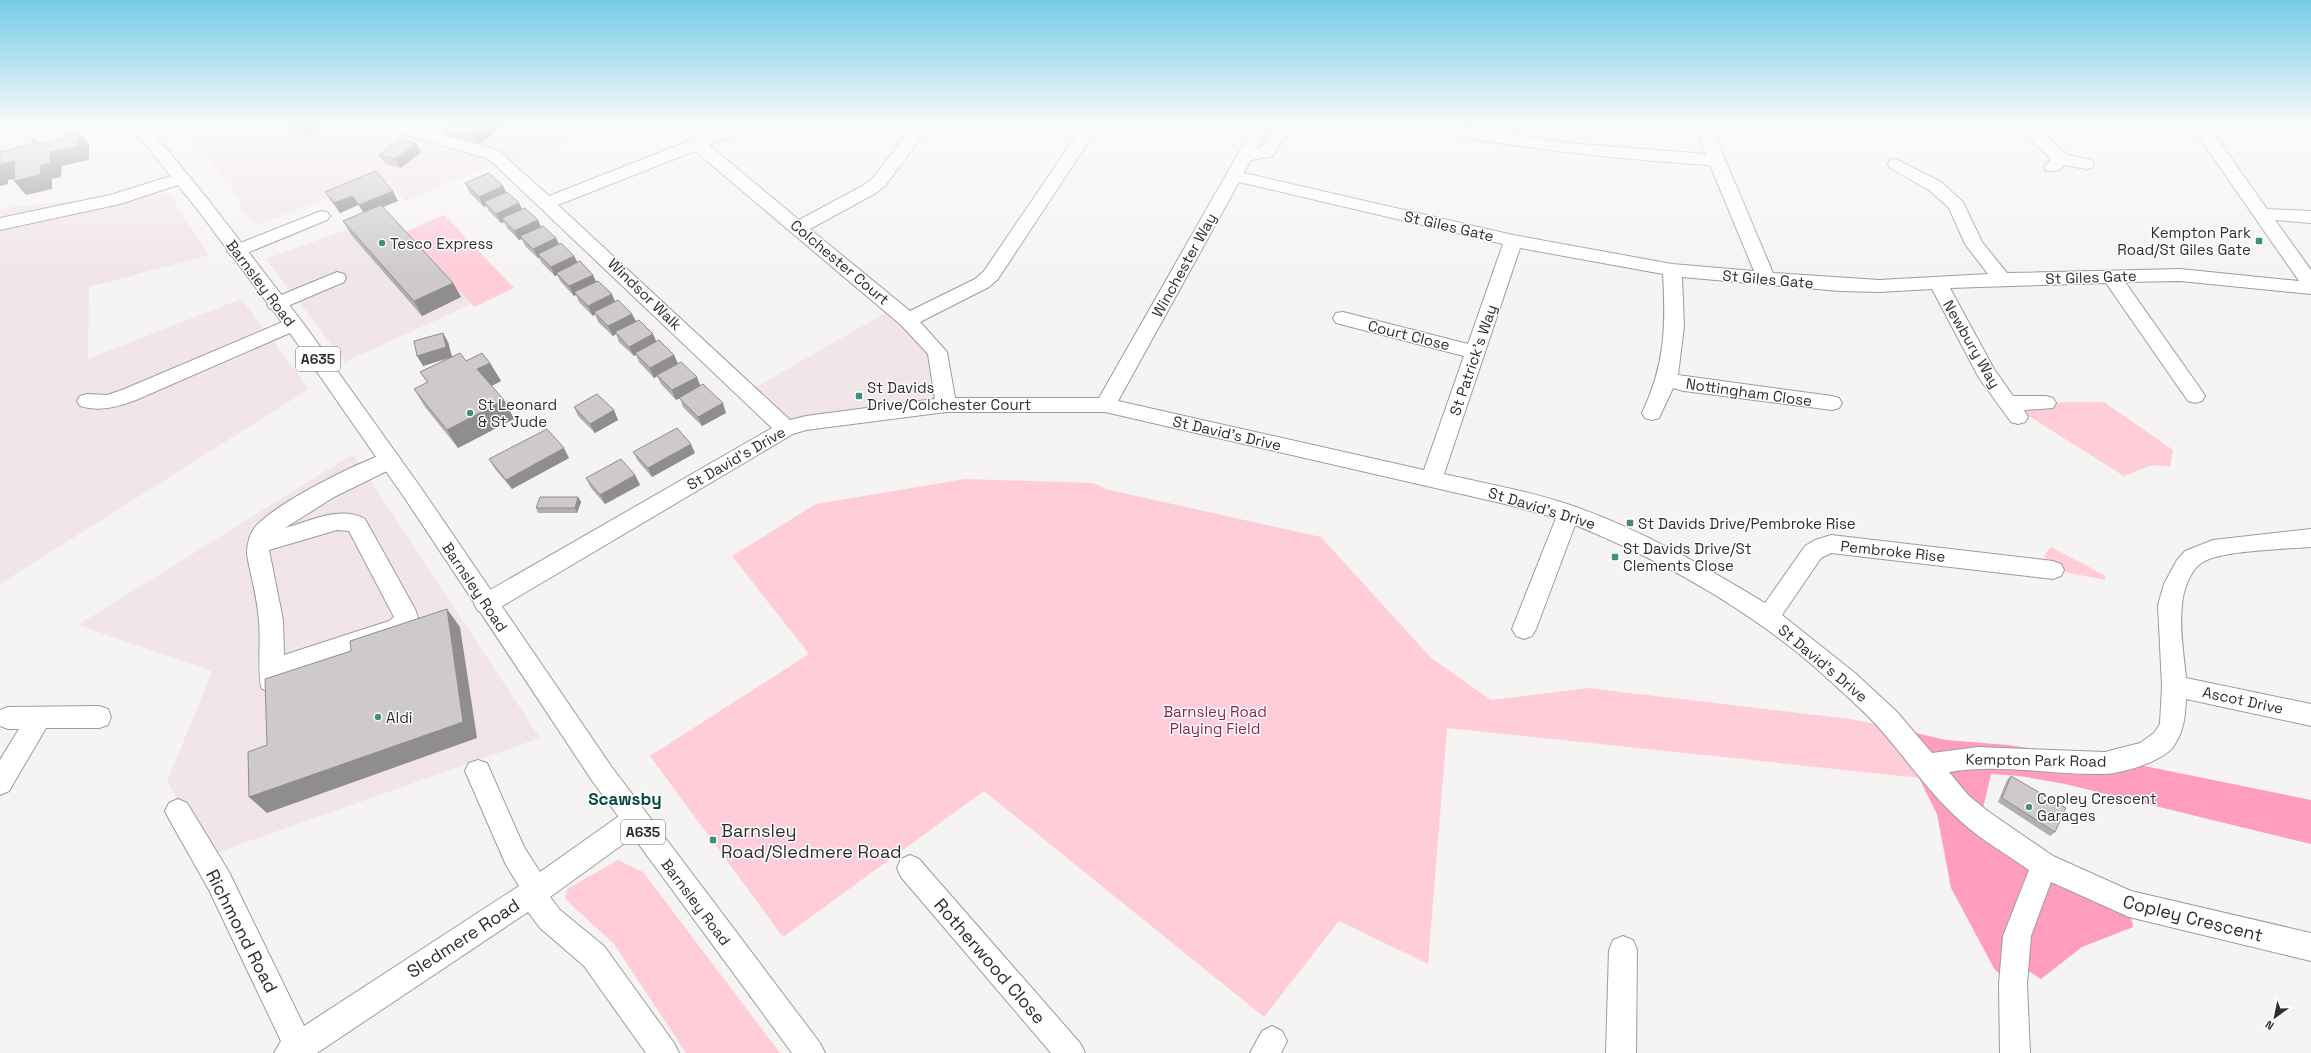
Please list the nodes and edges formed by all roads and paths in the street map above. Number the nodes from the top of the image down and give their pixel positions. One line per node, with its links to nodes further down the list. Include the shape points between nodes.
1 (177, 173): 12 (main road, Barnsley Road / A635)
2 (515, 173): 13 (main road, Windsor Walk)
3 (623, 173): 13 (main road)
4 (733, 173): 18 (main road, Colchester Court)
5 (886, 173): 18 (main road, via 870,189)
6 (1059, 173): 31 (main road, via 991,275 982,283)
7 (1236, 173): 11 (main road, Winchester Way)
8 (1722, 173): 24 (main road)
9 (1914, 173): 25 (main road, via 1925,179 1957,206 1974,244)
10 (2233, 173): 14 (main road)
11 (1234, 176): 19 (main road, St Giles Gate); 40 (main road, Winchester Way)
12 (181, 178): 17 (main road, via 114,200); 20 (main road, Barnsley Road / A635)
13 (548, 203): 42 (main road, Windsor Walk)
14 (2261, 214): 16 (main road); 27 (main road)
15 (321, 216): 20 (main road)
16 (2311, 217)
17 (0, 224)
18 (799, 227): 31 (main road, Colchester Court)
19 (1513, 241): 21 (main road, St Giles Gate); 33 (main road, St Patrick's Way)
20 (236, 251): 29 (main road, Barnsley Road / A635)
21 (1672, 270): 24 (main road, St Giles Gate); 34 (main road, Nottingham Close, via 1676,326)
22 (2111, 276): 25 (main road, St Giles Gate); 28 (main road, St Giles Gate, via 2180,275); 35 (main road)
23 (337, 278): 29 (main road)
24 (1766, 279): 26 (main road, St Giles Gate, via 1879,286)
25 (2002, 279): 26 (main road, St Giles Gate)
26 (1938, 283): 38 (main road, Newbury Way, via 1986,373 2013,410)
27 (2311, 284)
28 (2311, 288)
29 (276, 304): 32 (main road, Barnsley Road / A635)
30 (1338, 317): 33 (main road, Court Close)
31 (908, 320): 39 (main road, Colchester Court, via 937,352)
32 (292, 324): 36 (main road, via 128,395 108,402); 43 (main road, Barnsley Road / A635)
33 (1476, 352): 44 (main road, St Patrick's Way)
34 (1667, 379): 37 (main road, Nottingham Close, via 1684,384); 41 (main road, Nottingham Close)
35 (2195, 396)
36 (87, 401)
37 (1832, 403)
38 (2046, 403)
39 (946, 405): 40 (main road, St David's Drive); 42 (main road, St David's Drive)
40 (1105, 405): 44 (main road, St David's Drive)
41 (1652, 413)
42 (786, 428): 49 (main road, St David's Drive)
43 (390, 460): 47 (main road, via 326,491 287,514 263,533); 49 (main road, Barnsley Road / A635)
44 (1432, 478): 45 (main road, St David's Drive)
45 (1569, 514): 50 (main road, St David's Drive, via 1625,536 1690,569); 51 (main road)
46 (2311, 538): 53 (main road, Kempton Park Road, via 2252,543 2213,550 2193,557 2184,566 2175,584 2170,605)
47 (258, 544): 52 (main road, via 271,620); 52 (main road, via 337,522 350,521 357,524 403,609 406,620 397,628)
48 (2053, 570): 50 (main road, Pembroke Rise, via 1831,544 1812,552)
49 (486, 604): 63 (main road, Barnsley Road / A635)
50 (1768, 617): 59 (main road, St David's Drive, via 1846,680 1888,720)
51 (1524, 628)
52 (271, 670): 54 (main road)
53 (2174, 686): 55 (main road, Ascot Drive); 59 (main road, Kempton Park Road, via 2172,725 2163,741 2146,754 2105,763 1978,758)
54 (271, 698)
55 (2311, 715)
56 (99, 717): 58 (main road)
57 (8, 718): 58 (main road)
58 (39, 718): 61 (main road)
59 (1927, 765): 64 (main road, Copley Crescent, via 1960,804 1980,821)
60 (478, 771): 66 (main road)
61 (0, 783)
62 (178, 811): 69 (main road, Richmond Road, via 219,882)
63 (635, 820): 66 (main road, Sledmere Road); 71 (main road, Barnsley Road / A635)
64 (2044, 865): 67 (main road, Copley Crescent, via 2130,904); 74 (main road, via 2017,936 2013,976)
65 (910, 868): 72 (main road, Rotherwood Close)
66 (533, 892): 69 (main road, Sledmere Road); 70 (main road, via 550,919 594,956)
67 (2311, 947)
68 (1623, 950): 73 (main road)
69 (297, 1051)
70 (664, 1053)
71 (810, 1053)
72 (1070, 1053)
73 (1621, 1053)
74 (2015, 1053)

